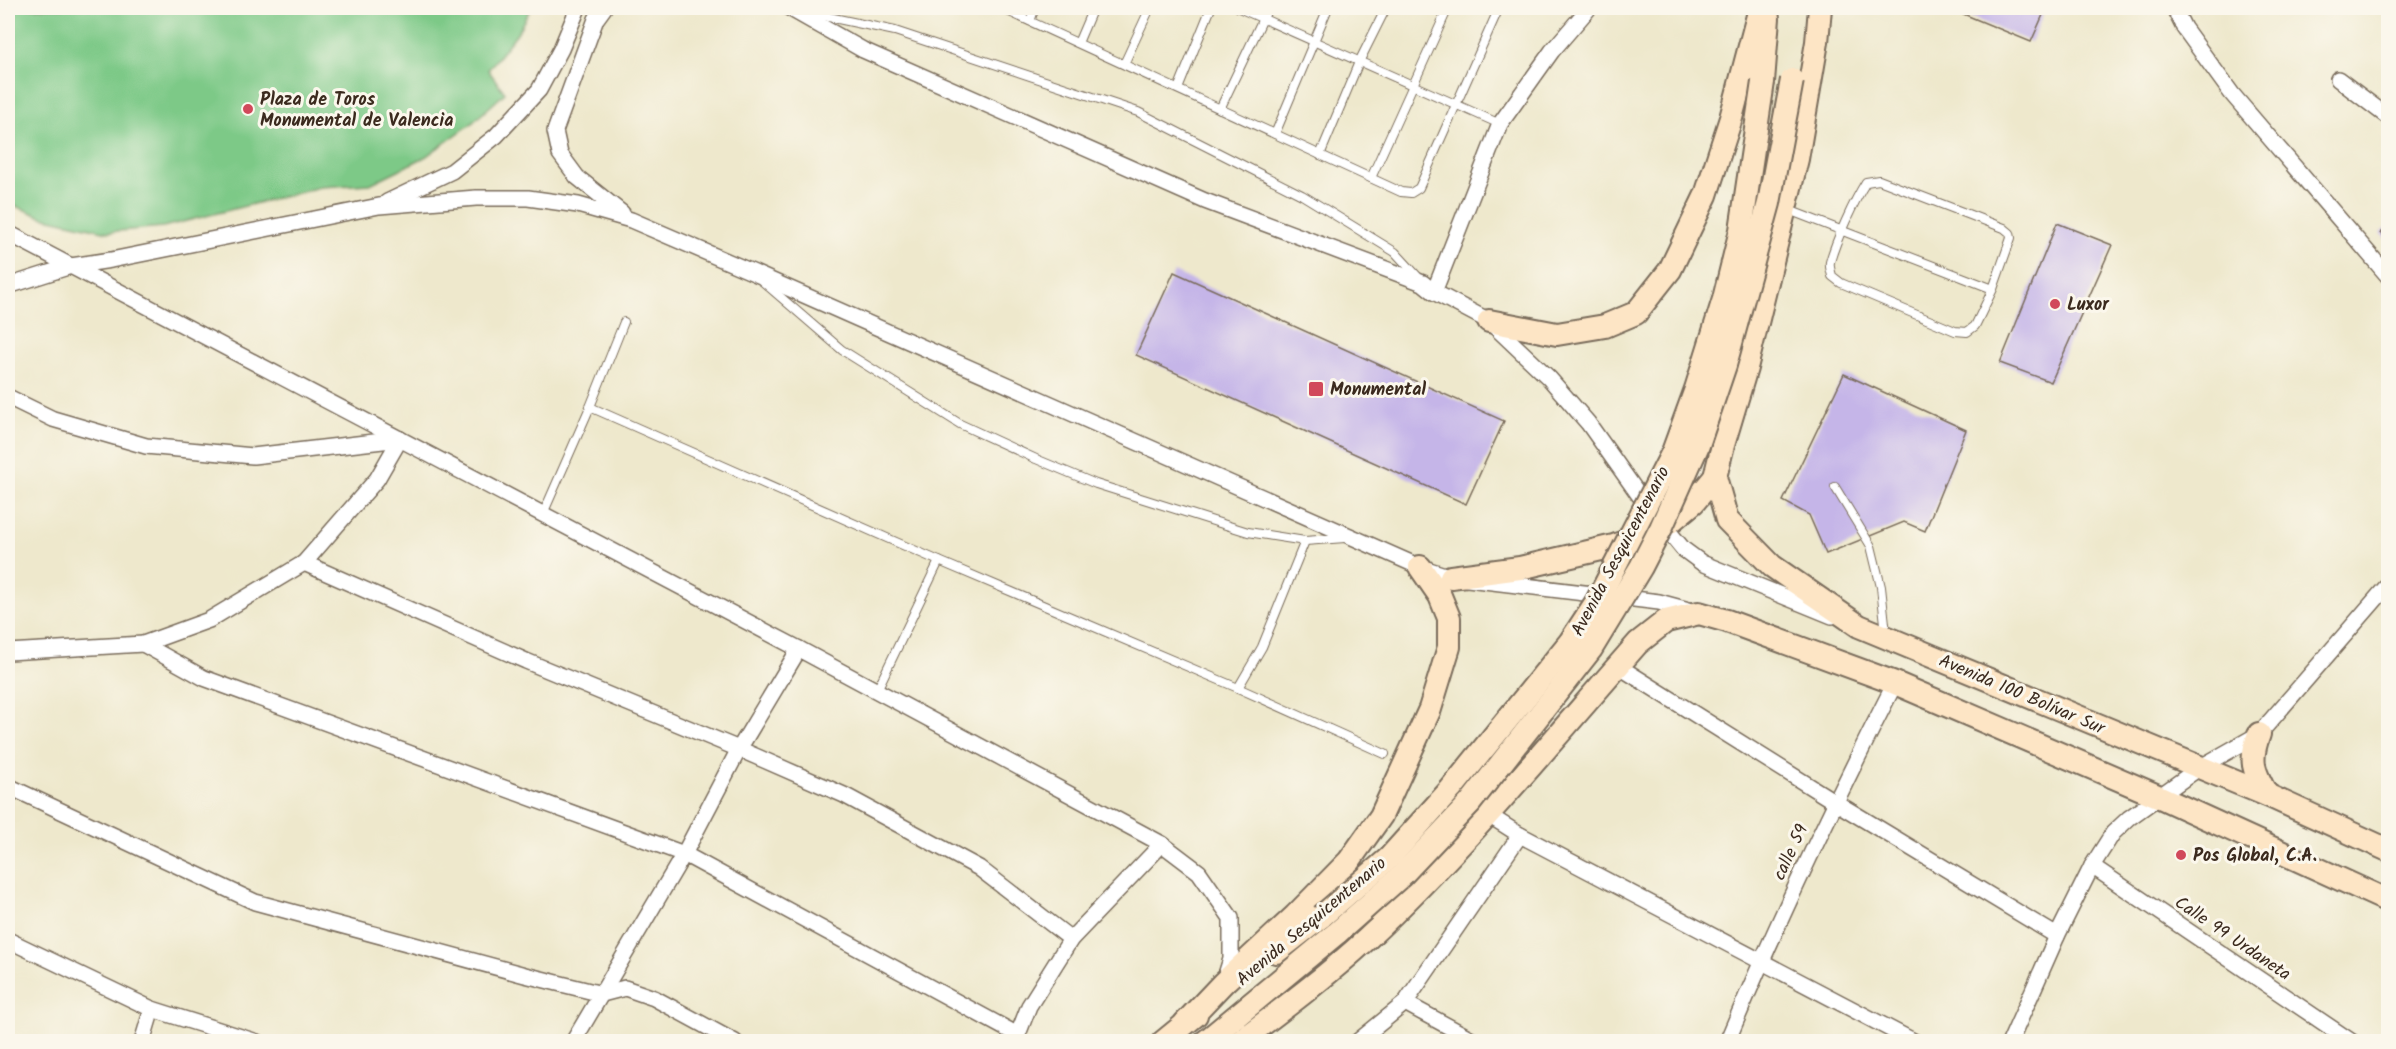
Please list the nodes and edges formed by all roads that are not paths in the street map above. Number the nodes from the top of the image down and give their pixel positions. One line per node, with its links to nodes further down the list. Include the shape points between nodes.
1 (578, 8): 36 (street, via 538,90 496,136 452,171)
2 (604, 8): 38 (street, via 596,19 555,131 560,154 577,177)
3 (790, 8): 45 (street, Avenida 100 Bolívar Sur, via 863,50 1205,201); 45 (lane, via 895,31 1138,112 1302,195 1395,252)
4 (1001, 8): 21 (lane)
5 (1035, 8): 21 (lane)
6 (1094, 8): 23 (lane)
7 (1150, 8): 25 (lane)
8 (1211, 8): 28 (lane)
9 (1239, 8): 20 (lane)
10 (1268, 8): 20 (lane)
11 (1328, 8): 22 (lane)
12 (1386, 8): 24 (lane)
13 (1448, 8): 27 (lane)
14 (1499, 8): 29 (lane)
15 (1589, 8): 32 (street, via 1552,51)
16 (1760, 8): 47 (main road, via 1706,195 1670,270 1636,313 1605,326 1557,334)
17 (1768, 8): 96 (main road, Avenida Sesquicentenario, bridge, via 1754,156 1724,299 1672,452 1597,601 1570,642 1451,789 1389,858)
18 (1820, 8): 37 (main road, via 1797,159); 103 (main road, Avenida Sesquicentenario, bridge, via 1792,80 1769,203 1725,365 1698,445 1641,567 1591,649 1470,803 1401,876)
19 (2174, 8): 43 (street, via 2232,94)
20 (1263, 18): 22 (lane); 30 (lane)
21 (1030, 21): 23 (lane)
22 (1312, 41): 24 (lane); 33 (lane)
23 (1078, 43): 25 (lane)
24 (1359, 62): 27 (lane); 34 (lane)
25 (1124, 64): 28 (lane)
26 (2338, 80): 31 (street)
27 (1411, 86): 29 (lane); 35 (lane)
28 (1178, 89): 30 (lane)
29 (1457, 106): 32 (lane); 35 (lane, via 1419,188 1411,193 1401,192)
30 (1220, 109): 33 (lane)
31 (2388, 117)
32 (1500, 124): 45 (street)
33 (1275, 134): 34 (lane)
34 (1320, 155): 35 (lane)
35 (1371, 178)
36 (379, 206): 38 (street, via 528,198 578,205); 41 (street)
37 (1785, 208): 39 (lane); 52 (main road)
38 (631, 220): 42 (street)
39 (1843, 231): 46 (lane); 46 (lane, via 1829,265 1832,276 1955,331 1967,332 1976,326); 46 (lane, via 1866,183 1879,180 1994,224 2010,233 2011,238)
40 (8, 232): 41 (street)
41 (71, 266): 44 (street); 51 (street)
42 (752, 272): 56 (street); 57 (lane, via 842,350 960,424 1096,484 1248,532)
43 (2388, 276)
44 (8, 286)
45 (1428, 287): 47 (street, Avenida 100 Bolívar Sur)
46 (1993, 289)
47 (1489, 321): 55 (street, Avenida 100 Bolívar Sur, via 1550,378)
48 (624, 322): 50 (lane)
49 (8, 396): 51 (street, via 53,419 146,446 253,456)
50 (590, 407): 54 (lane); 58 (lane)
51 (400, 439): 54 (street); 59 (street, via 377,479)
52 (1715, 477): 55 (main road, via 1694,502); 64 (main road, via 1727,520 1772,566)
53 (1835, 487): 65 (lane, via 1871,546 1881,587)
54 (543, 514): 67 (street)
55 (1664, 527): 61 (main road, via 1614,546 1521,568); 64 (street, Avenida 100 Bolívar Sur, via 1702,563)
56 (1355, 538): 57 (lane); 60 (street)
57 (1305, 541): 71 (lane, via 1262,647)
58 (939, 561): 71 (lane); 72 (lane)
59 (304, 563): 66 (street, via 210,620); 74 (street, via 526,662)
60 (1420, 567): 61 (street); 92 (main road, via 1440,596 1449,618 1449,647 1430,709 1381,816 1349,861)
61 (1451, 577): 63 (street, via 1659,602)
62 (2388, 585): 73 (street)
63 (1699, 613): 69 (main road, via 1666,621 1638,643); 70 (main road)
64 (1859, 626): 65 (main road, Avenida 100 Bolívar Sur)
65 (1886, 638): 76 (main road, Avenida 100 Bolívar Sur)
66 (143, 644): 68 (street); 85 (street, via 204,678)
67 (799, 649): 72 (street); 74 (street)
68 (8, 652)
69 (1618, 666): 80 (street); 81 (main road)
70 (1895, 683): 79 (main road); 80 (street, calle 59)
71 (1238, 688): 75 (lane)
72 (877, 690): 83 (street)
73 (2259, 734): 76 (street); 78 (main road, via 2253,750 2254,771)
74 (739, 749): 85 (street); 89 (street, via 844,795 979,868)
75 (1385, 754)
76 (2199, 768): 78 (main road, Avenida 100 Bolívar Sur); 79 (street)
77 (8, 786): 93 (street, via 255,902)
78 (2267, 795): 84 (main road, Avenida 100 Bolívar Sur)
79 (2160, 797): 86 (street, via 2113,833); 87 (main road)
80 (1834, 802): 88 (street); 91 (street, calle 59)
81 (1487, 814): 82 (street); 104 (main road, via 1367,938 1317,983)
82 (1520, 835): 91 (street); 94 (street)
83 (1162, 844): 89 (street); 92 (street, via 1198,872 1231,918 1231,959)
84 (2388, 850)
85 (684, 854): 93 (street); 97 (street)
86 (2092, 866): 88 (street); 110 (street, Calle 99 Urdaneta)
87 (2388, 900)
88 (2057, 936): 109 (street)
89 (1071, 939): 97 (street, via 1029,1006)
90 (8, 940): 95 (street)
91 (1761, 961): 107 (street, calle 59); 108 (street)
92 (1223, 984): 96 (main road)
93 (602, 994): 100 (street); 101 (street, via 625,988 654,998)
94 (1404, 1003): 105 (street); 106 (street)
95 (152, 1009): 98 (street); 99 (street)
96 (1185, 1023): 102 (main road, Avenida Sesquicentenario)
97 (1016, 1038)
98 (142, 1041)
99 (257, 1041)
100 (573, 1041)
101 (735, 1041)
102 (1163, 1041)
103 (1205, 1041)
104 (1239, 1041)
105 (1357, 1041)
106 (1477, 1041)
107 (1727, 1041)
108 (1915, 1041)
109 (2010, 1041)
110 (2352, 1041)

